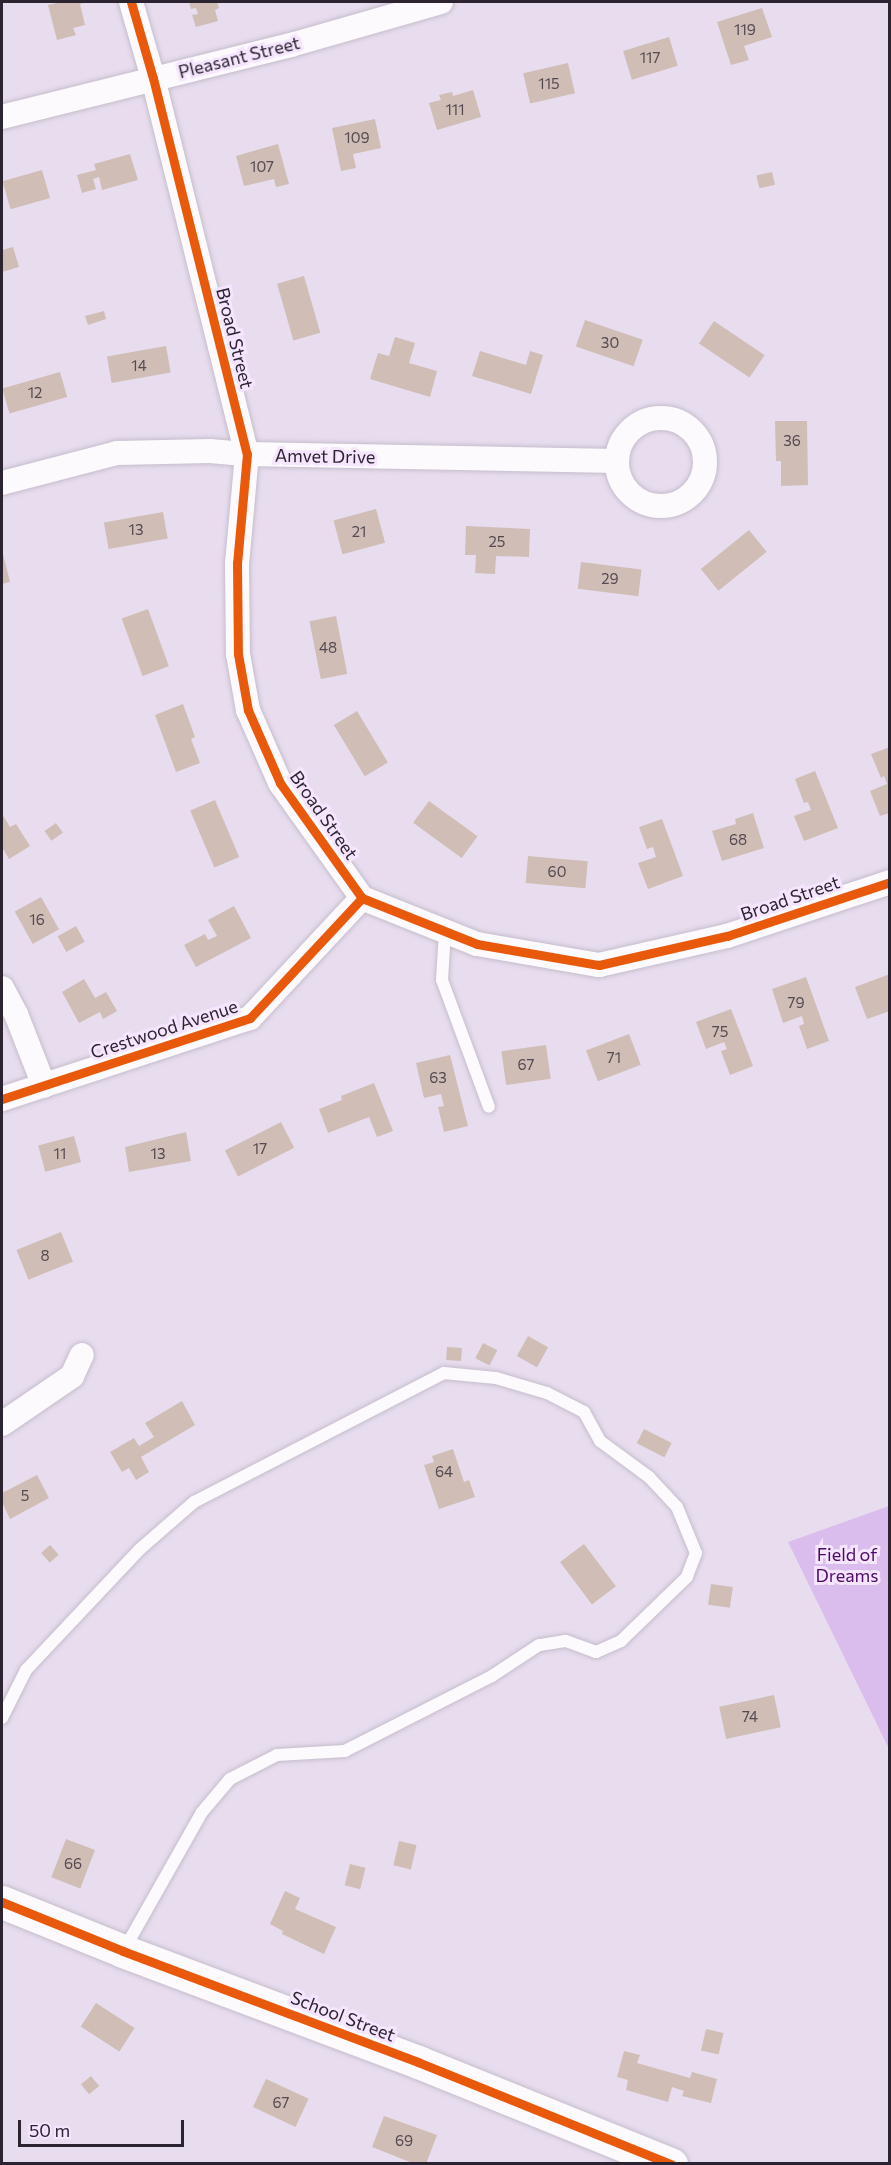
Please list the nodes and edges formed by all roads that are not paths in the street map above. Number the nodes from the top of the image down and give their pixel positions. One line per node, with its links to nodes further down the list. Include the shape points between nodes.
1 (131, 2): 3 (street, Broad Street)
2 (441, 2): 3 (street, Pleasant Street, via 291,45)
3 (153, 78): 4 (street, Pleasant Street); 5 (street, Broad Street)
4 (2, 117)
5 (247, 454): 6 (street, Amvet Drive); 7 (street, Amvet Drive, via 117,453); 9 (street, Broad Street, via 237,563 238,654 248,710 280,783)
6 (618, 461)
7 (2, 483)
8 (890, 882): 10 (street, Broad Street, via 727,936 599,965 477,944)
9 (362, 898): 10 (street, Broad Street); 12 (street, Crestwood Avenue, via 250,1018)
10 (445, 931): 14 (lane, via 442,980)
11 (2, 988): 12 (street)
12 (44, 1086): 13 (street, Crestwood Avenue)
13 (2, 1099)
14 (489, 1107)
15 (82, 1355): 16 (street, via 72,1376)
16 (2, 1424)
17 (2, 1718): 19 (lane, via 26,1670 140,1549 194,1502 444,1373 496,1378 547,1393 584,1412 600,1441 649,1477 677,1507 696,1553 687,1577 621,1641 596,1652 565,1641 540,1645 492,1676 345,1751 277,1755 230,1779 202,1812)
18 (2, 1902): 19 (street, School Street)
19 (123, 1951): 20 (street, School Street)
20 (671, 2163)

